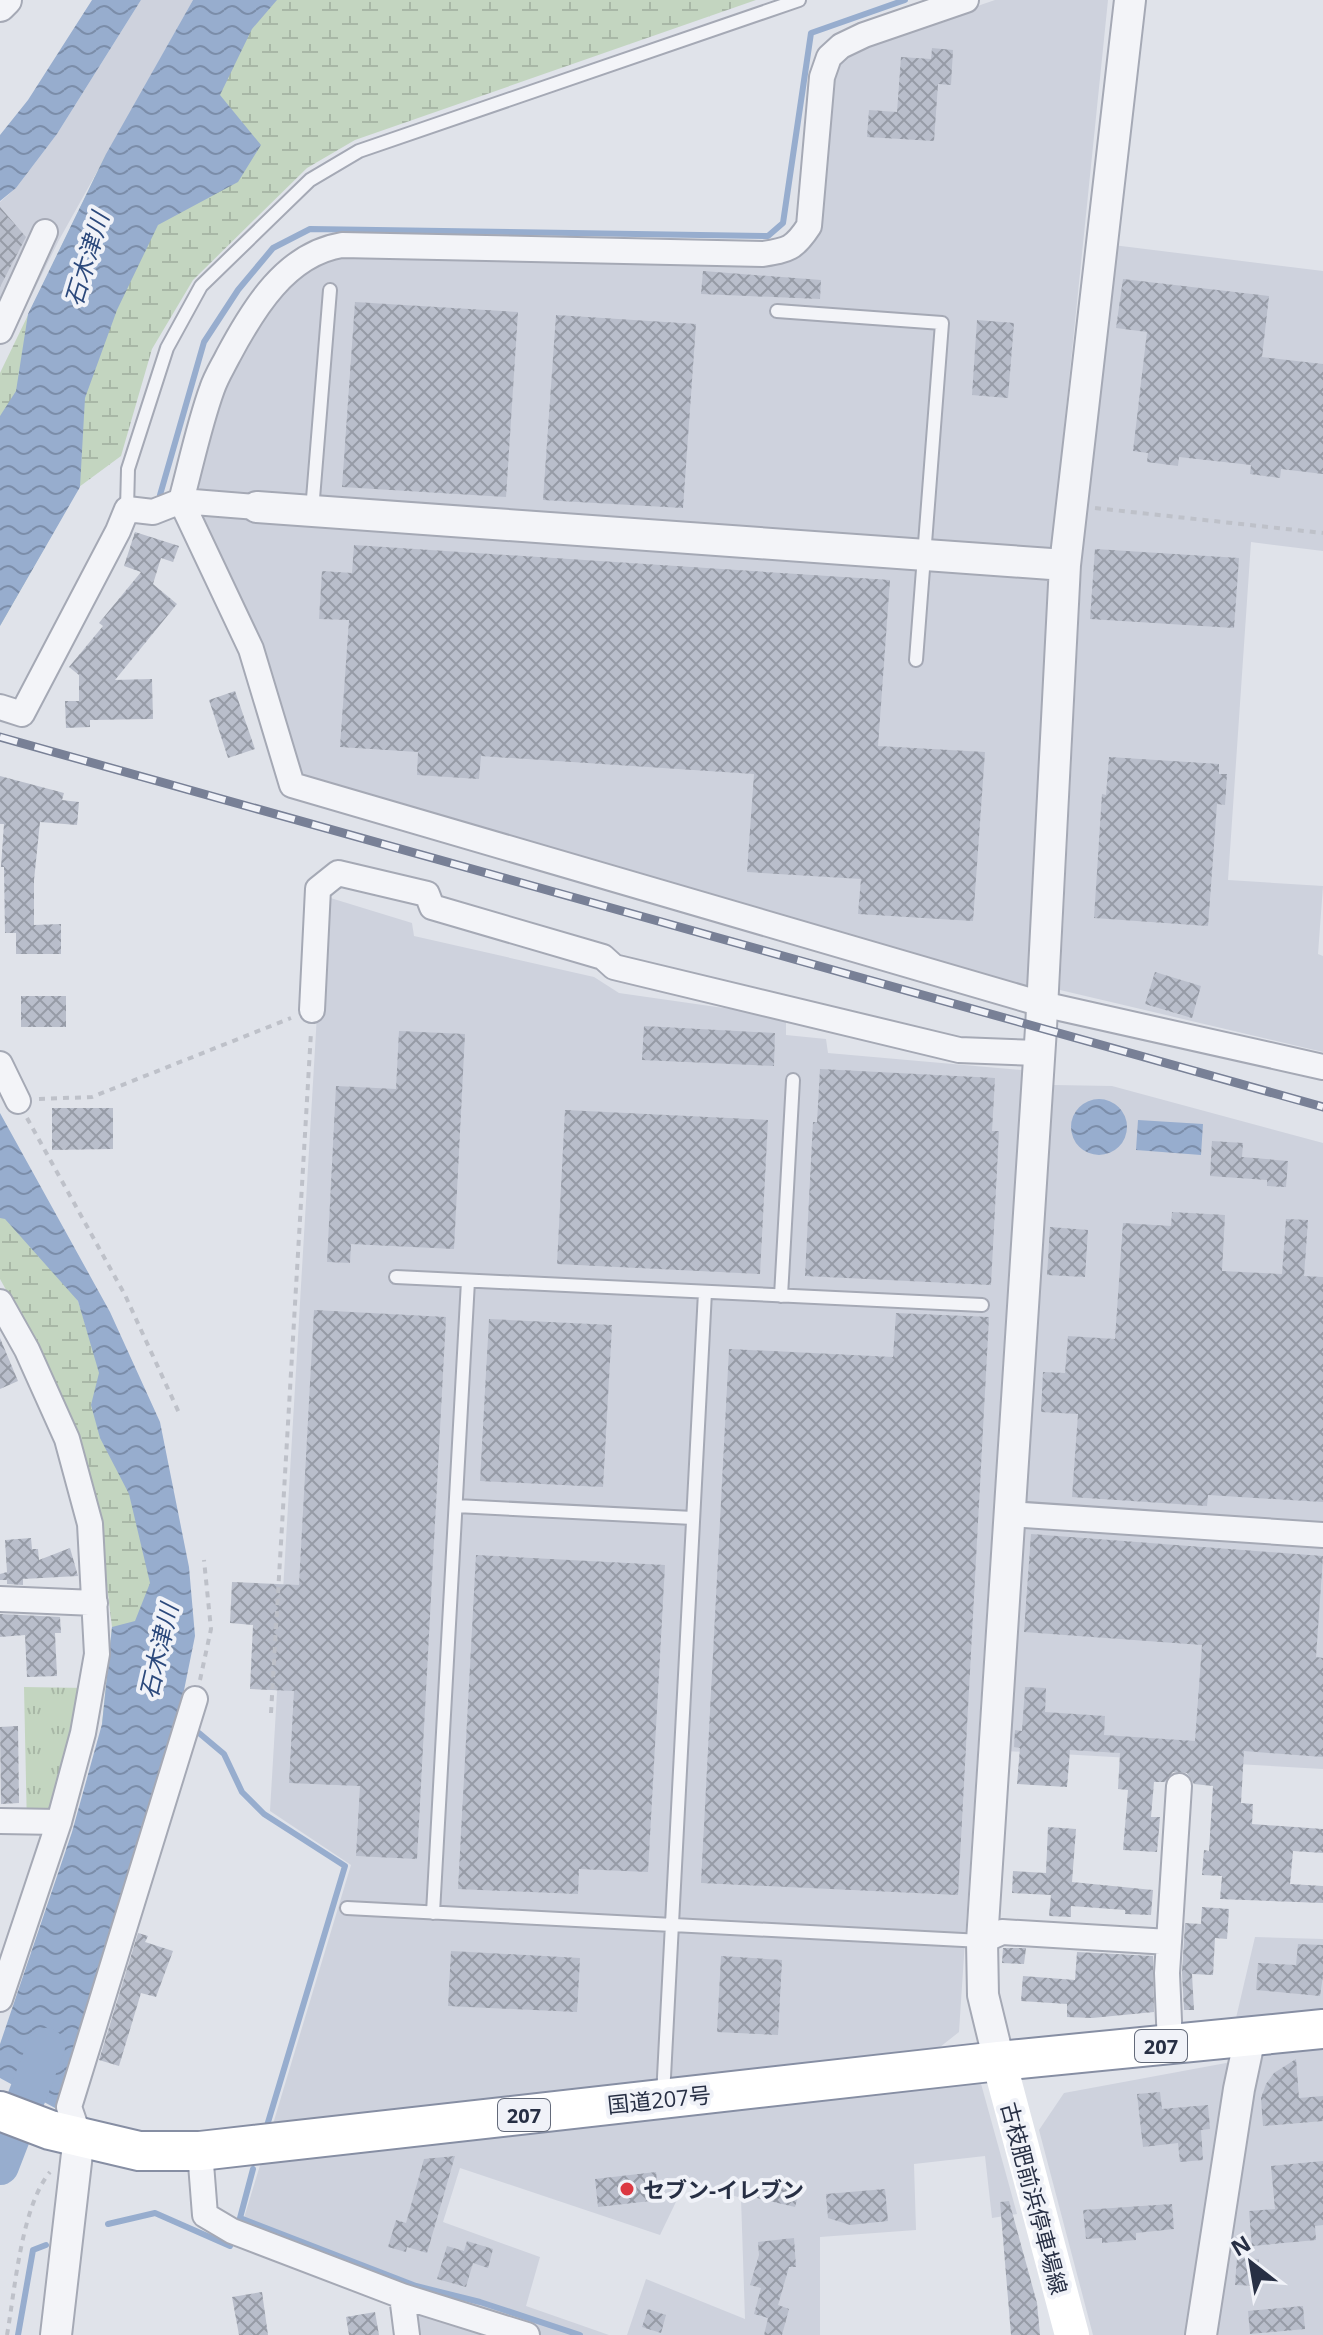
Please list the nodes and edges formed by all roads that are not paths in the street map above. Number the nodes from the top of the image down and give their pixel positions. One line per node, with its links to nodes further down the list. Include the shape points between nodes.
1 (6, 0): 5 (street)
2 (799, 0): 12 (lane, via 359,151 310,180 201,286 167,348 128,469)
3 (966, 0): 10 (street, via 864,35 829,57 822,77 809,226 787,250 763,254 342,245 307,257 249,317 219,373)
4 (1130, 0): 15 (street)
5 (0, 6)
6 (45, 232): 9 (street)
7 (330, 290): 13 (lane)
8 (777, 311): 14 (lane, via 942,323)
9 (0, 331)
10 (181, 501): 11 (street); 12 (street, via 153,512); 18 (street, via 251,649 292,785)
11 (257, 507): 13 (street)
12 (127, 509): 17 (street, via 22,714)
13 (312, 511): 14 (street)
14 (924, 554): 15 (street); 16 (lane)
15 (1065, 565): 18 (street)
16 (916, 660)
17 (0, 707)
18 (1042, 1004): 20 (street); 22 (street)
19 (312, 1010): 20 (street, via 318,889 338,873 427,894 432,907 603,957 614,967 959,1050)
20 (1039, 1053): 32 (street)
21 (0, 1064): 24 (street)
22 (1323, 1067)
23 (793, 1080): 28 (lane)
24 (18, 1101)
25 (396, 1277): 26 (lane)
26 (468, 1281): 27 (lane); 31 (lane)
27 (705, 1292): 28 (lane); 33 (lane)
28 (781, 1296): 30 (lane)
29 (0, 1302): 36 (street, via 67,1439 90,1524)
30 (982, 1305)
31 (456, 1506): 33 (lane); 42 (lane)
32 (1010, 1514): 34 (street); 44 (street)
33 (693, 1518): 43 (lane)
34 (1323, 1535)
35 (0, 1599): 36 (street)
36 (95, 1603): 40 (street, via 97,1654)
37 (195, 1699): 53 (street)
38 (1179, 1786): 45 (street)
39 (0, 1821): 40 (street)
40 (59, 1822): 46 (street)
41 (347, 1908): 42 (lane)
42 (433, 1913): 43 (lane)
43 (672, 1925): 44 (lane); 51 (lane)
44 (982, 1941): 45 (street, via 1002,1932); 50 (street, via 983,1995)
45 (1169, 1942): 49 (street)
46 (0, 1999)
47 (1323, 2029): 48 (highway, 国道207号 / 207)
48 (1250, 2037): 49 (highway, 国道207号 / 207); 60 (street)
49 (1170, 2045): 50 (highway, 国道207号 / 207)
50 (999, 2061): 51 (highway, 国道207号 / 207); 59 (main road, 古枝肥前浜停車場線)
51 (662, 2099): 54 (highway, 国道207号 / 207)
52 (0, 2111): 53 (highway, 国道207号 / 207)
53 (64, 2133): 54 (highway, 国道207号 / 207, via 139,2151); 56 (street)
54 (200, 2151): 55 (street, via 205,2215 232,2231)
55 (402, 2296): 57 (street); 58 (street)
56 (56, 2335)
57 (407, 2335)
58 (527, 2335)
59 (1072, 2335)
60 (1201, 2335)

